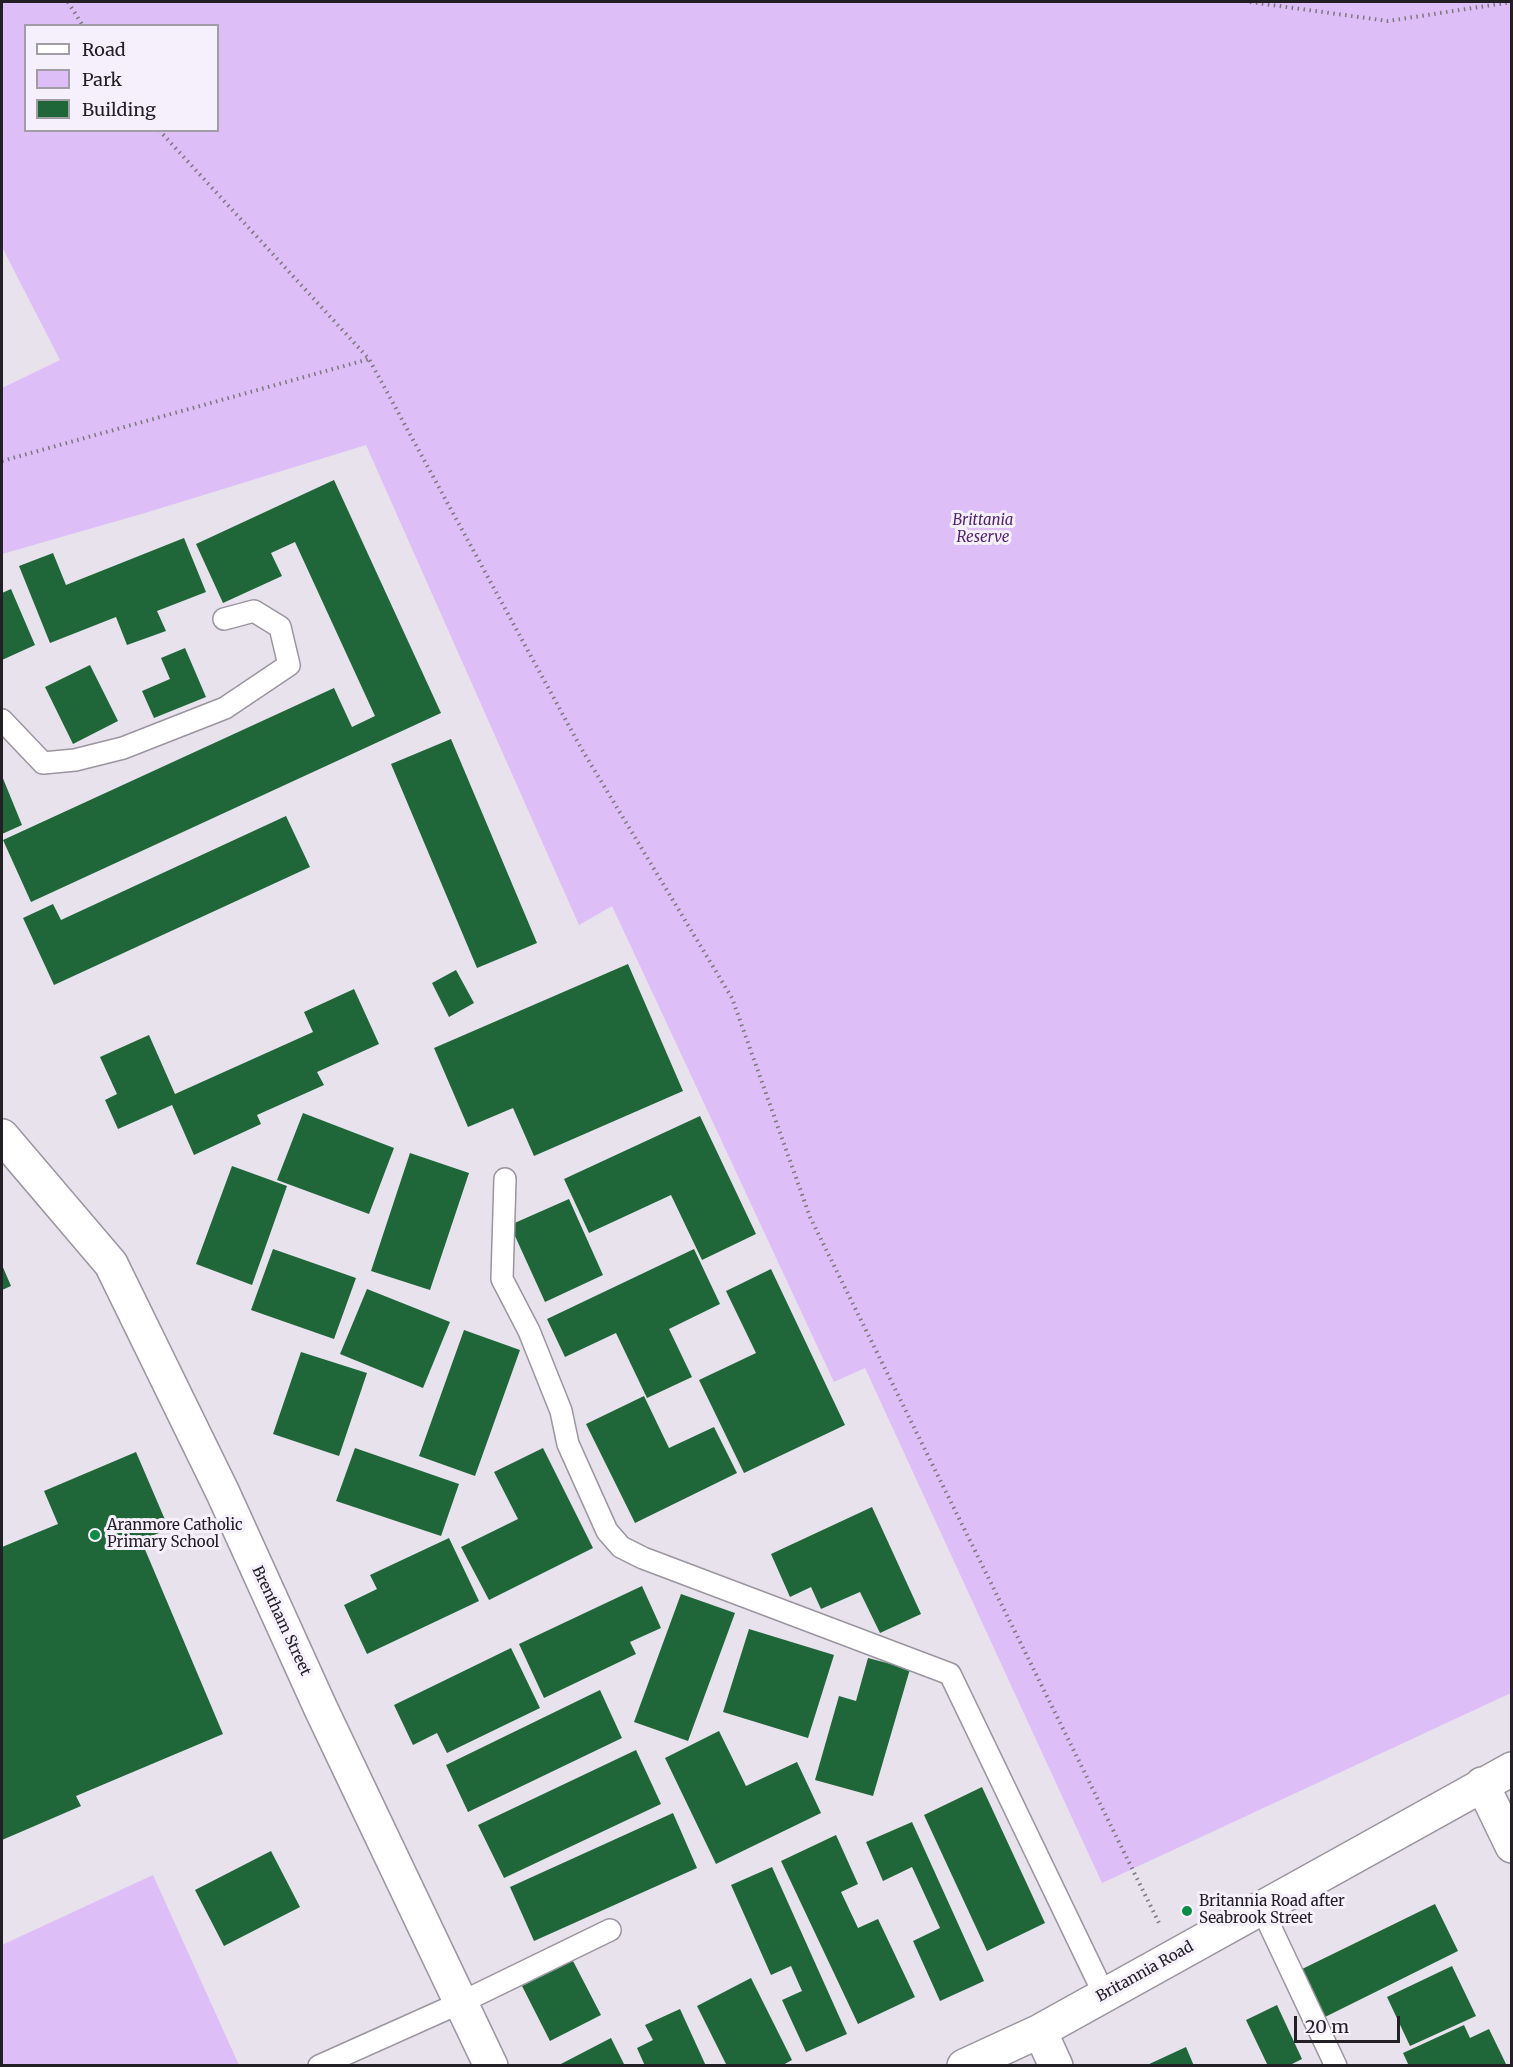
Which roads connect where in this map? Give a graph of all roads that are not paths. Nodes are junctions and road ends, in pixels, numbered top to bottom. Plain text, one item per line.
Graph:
1 (224, 619) dead end
2 (2, 720) edge
3 (2, 1136) edge
4 (506, 1179) dead end
5 (1512, 1769) edge
6 (1482, 1784) junction
7 (1512, 1846) edge
8 (1261, 1908) junction
9 (610, 1930) dead end
10 (1104, 1994) junction
11 (462, 2002) junction
12 (1040, 2031) junction
13 (319, 2066) edge
14 (491, 2066) edge
15 (964, 2066) edge
16 (1056, 2066) edge
17 (1336, 2066) edge

1 - 2 lane
3 - 11 street, Brentham Street
4 - 10 lane
5 - 6 street, Britannia Road
6 - 7 street
6 - 8 street, Britannia Road
8 - 10 street, Britannia Road
8 - 17 lane
9 - 11 lane
10 - 12 street, Britannia Road
11 - 13 lane
11 - 14 street, Brentham Street
12 - 15 street, Britannia Road
12 - 16 street

